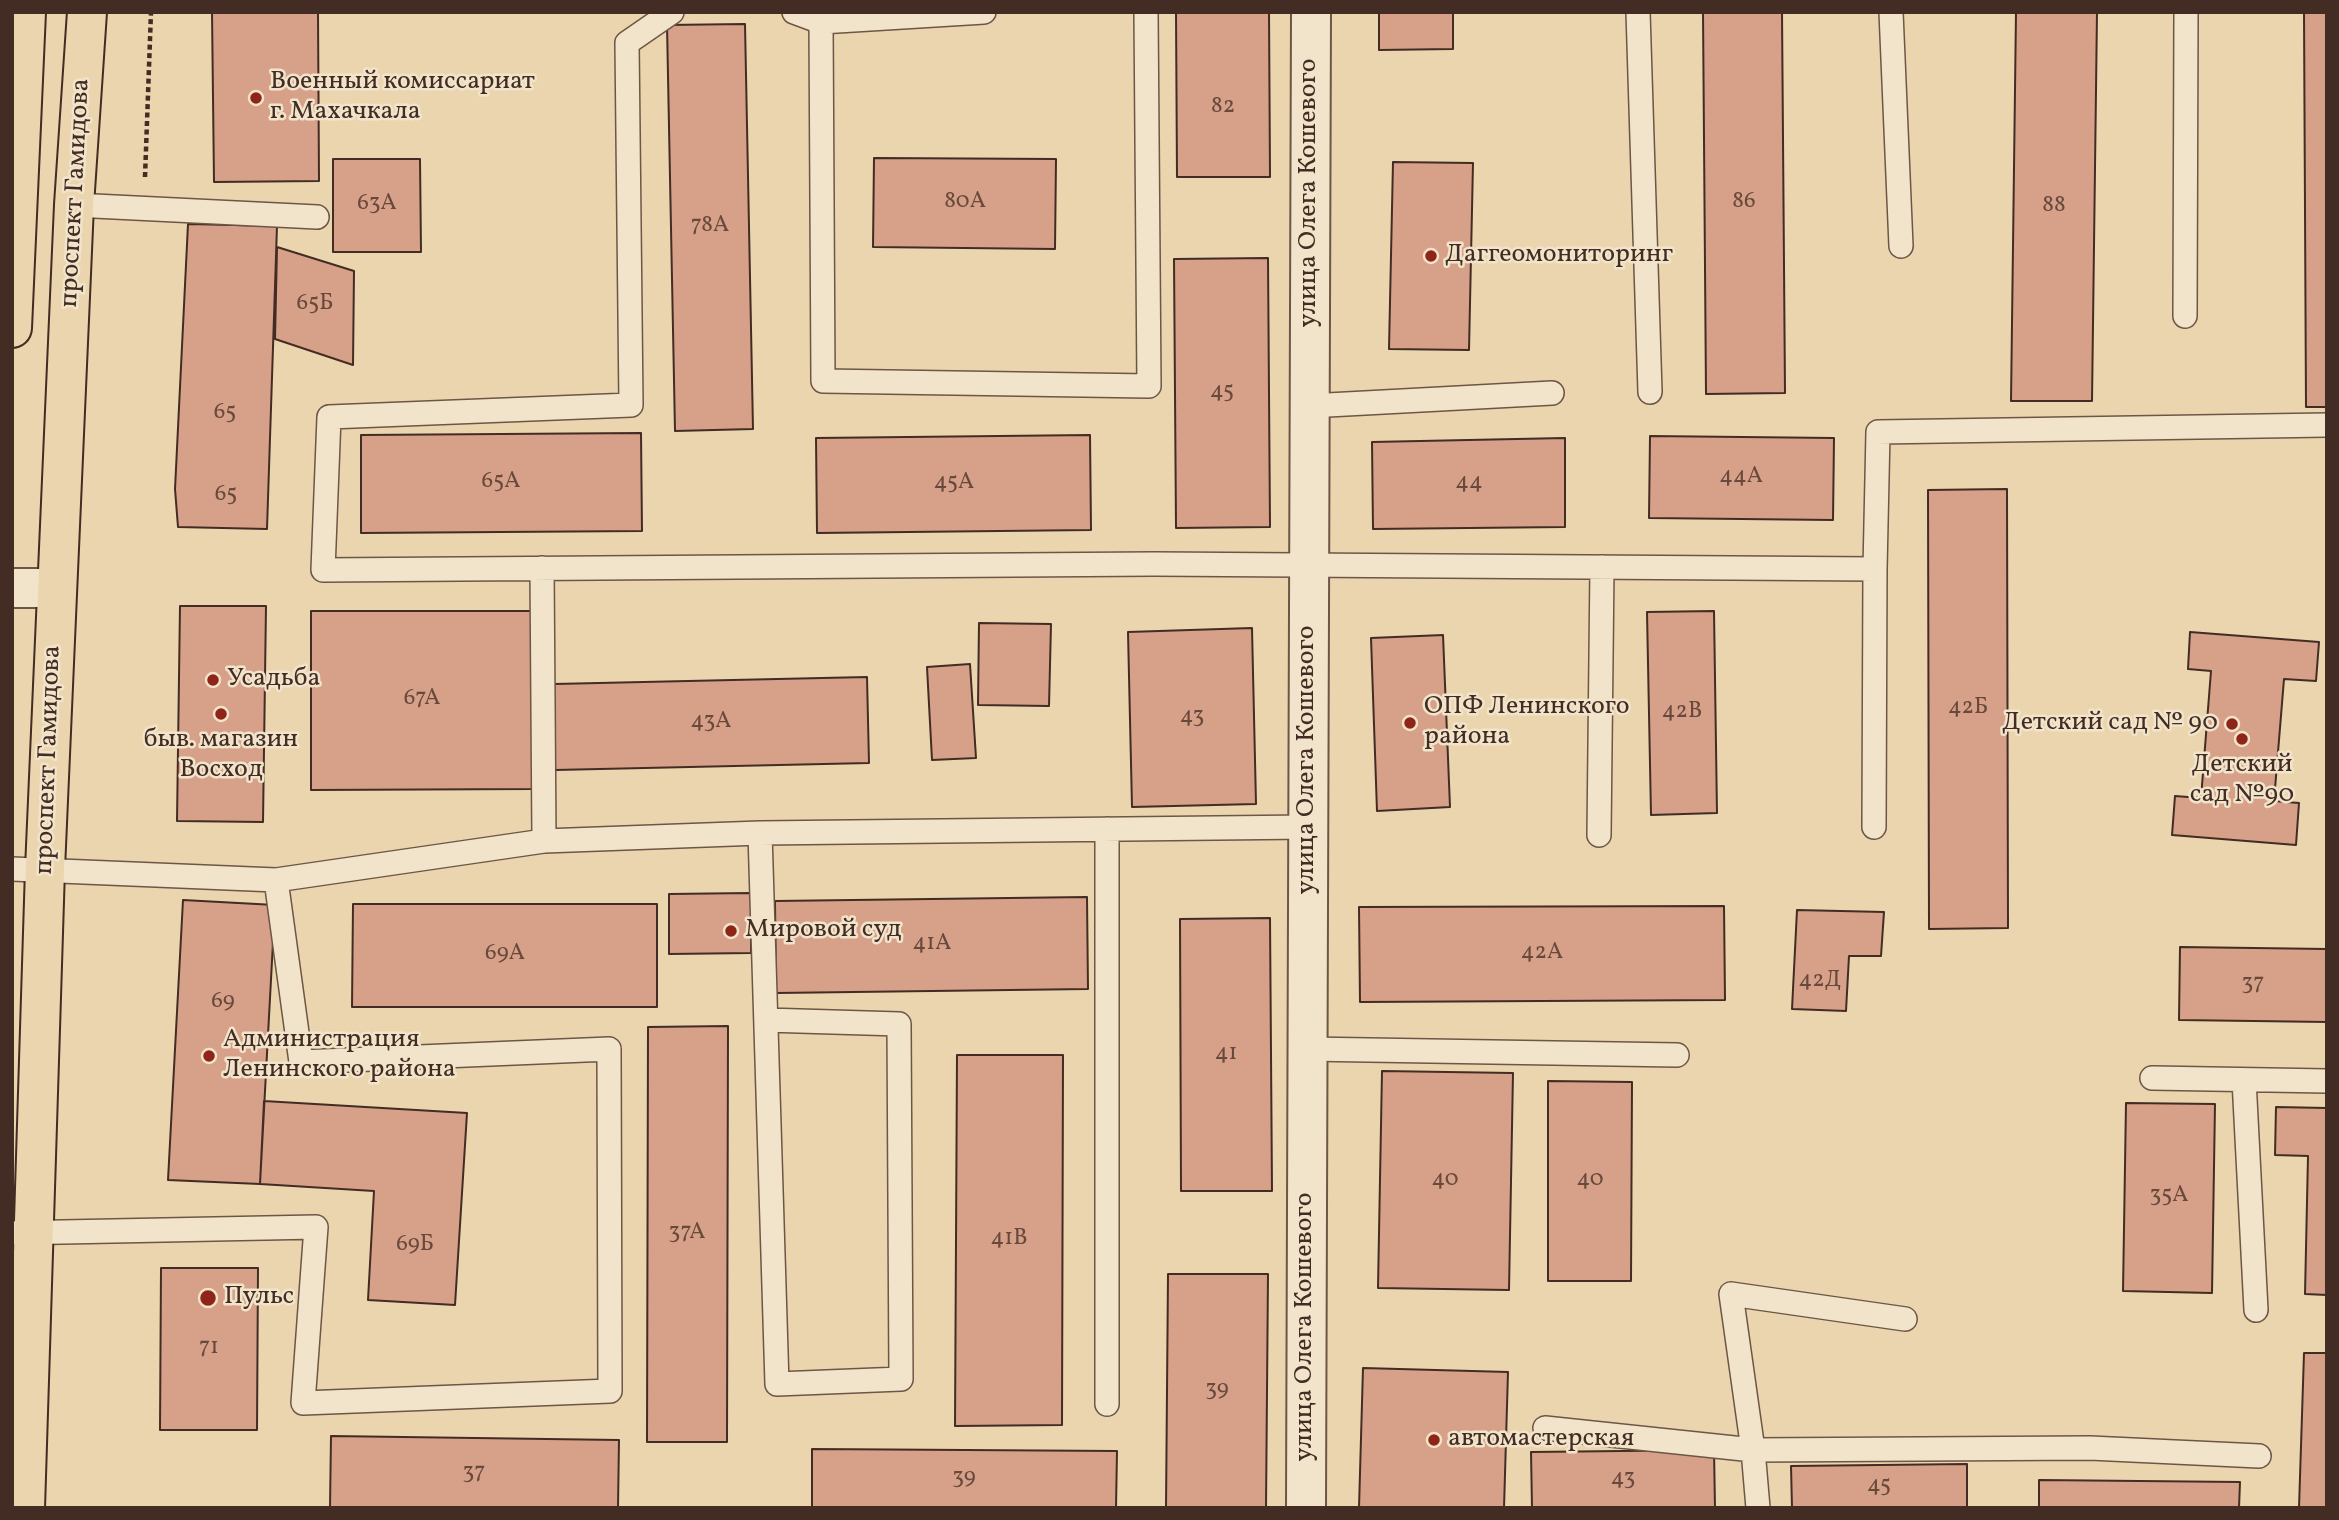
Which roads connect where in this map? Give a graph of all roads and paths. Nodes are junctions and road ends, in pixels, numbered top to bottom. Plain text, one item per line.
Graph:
1 (26, 12) edge
2 (87, 12) edge
3 (151, 12) edge
4 (673, 12) edge
5 (794, 12) edge
6 (984, 12) edge
7 (1146, 12) edge
8 (1311, 12) edge
9 (1637, 12) edge
10 (1891, 12) edge
11 (2186, 12) edge
12 (821, 22) junction
13 (74, 205) junction
14 (144, 209) junction
15 (317, 217) dead end
16 (1902, 246) dead end
17 (2185, 316) dead end
18 (12, 328) edge
19 (1650, 392) dead end
20 (1552, 393) dead end
21 (1309, 406) junction
22 (2327, 425) edge
23 (1309, 565) junction
24 (1602, 567) junction
25 (542, 568) junction
26 (1875, 569) junction
27 (12, 588) edge
28 (57, 588) junction
29 (1308, 827) junction
30 (1874, 827) dead end
31 (1107, 829) junction
32 (760, 833) junction
33 (1598, 835) dead end
34 (544, 841) junction
35 (29, 869) edge
36 (276, 880) junction
37 (766, 1020) junction
38 (1307, 1049) junction
39 (1677, 1055) dead end
40 (2152, 1079) dead end
41 (2244, 1080) junction
42 (2327, 1081) edge
43 (23, 1233) edge
44 (2256, 1310) dead end
45 (1905, 1319) dead end
46 (1107, 1404) dead end
47 (1545, 1428) dead end
48 (1753, 1450) junction
49 (2259, 1456) dead end
50 (25, 1508) edge
51 (1306, 1508) edge
52 (1758, 1508) edge

1 - 18 main road
2 - 13 main road, проспект Гамидова
3 - 14 path
4 - 25 lane
5 - 12 lane
6 - 12 lane
7 - 12 lane
8 - 21 street, улица Олега Кошевого
9 - 19 lane
10 - 16 lane
11 - 17 lane
13 - 14 lane
13 - 28 main road, проспект Гамидова
14 - 15 lane
20 - 21 lane
21 - 23 street, улица Олега Кошевого
22 - 26 lane
23 - 24 lane
23 - 25 lane
23 - 29 street, улица Олега Кошевого
24 - 26 lane
24 - 33 lane
25 - 34 lane
26 - 30 lane
27 - 28 street
28 - 35 main road, проспект Гамидова
29 - 31 lane
29 - 38 street, улица Олега Кошевого
31 - 32 lane
31 - 46 lane
32 - 34 lane
32 - 37 lane
34 - 36 lane
35 - 36 lane
35 - 43 main road, проспект Гамидова
36 - 43 lane
37 - 37 lane
38 - 39 lane
38 - 51 street, улица Олега Кошевого
40 - 41 lane
41 - 42 lane
41 - 44 lane
43 - 50 main road, проспект Гамидова
45 - 48 lane
47 - 48 lane
48 - 49 lane
48 - 52 lane

